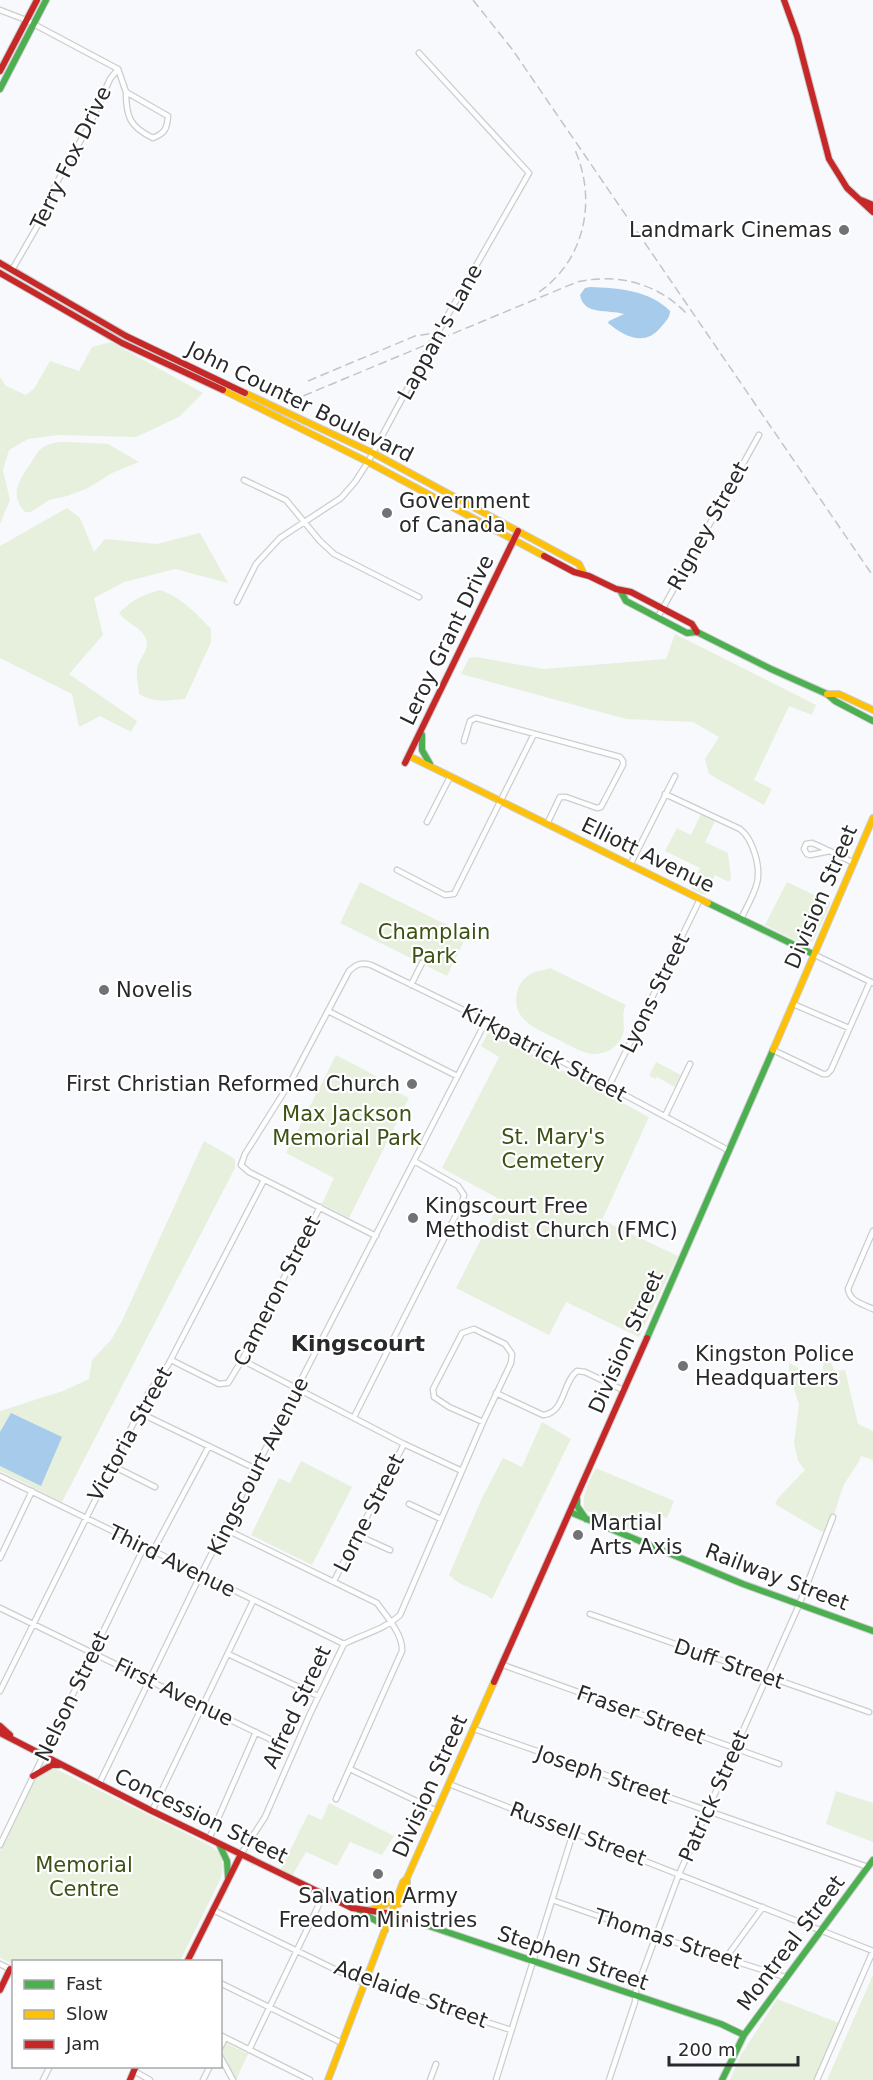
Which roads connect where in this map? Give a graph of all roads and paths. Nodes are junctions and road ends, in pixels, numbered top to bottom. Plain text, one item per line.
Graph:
1 (37, 0) edge
2 (46, 0) edge
3 (784, 0) edge
4 (0, 10) edge
5 (26, 20) junction
6 (34, 24) junction
7 (419, 53) dead end
8 (118, 69) junction
9 (0, 71) edge
10 (0, 89) edge
11 (126, 92) junction
12 (861, 200) junction
13 (873, 206) edge
14 (873, 212) edge
15 (0, 263) edge
16 (12, 270) junction
17 (0, 273) edge
18 (759, 435) dead end
19 (373, 453) junction
20 (368, 462) junction
21 (244, 480) dead end
22 (304, 522) junction
23 (518, 531) junction
24 (513, 540) junction
25 (583, 572) junction
26 (621, 592) junction
27 (419, 597) dead end
28 (237, 602) dead end
29 (662, 608) junction
30 (658, 617) junction
31 (697, 632) junction
32 (827, 694) junction
33 (873, 710) edge
34 (873, 721) edge
35 (424, 726) junction
36 (534, 734) junction
37 (464, 741) dead end
38 (409, 756) junction
39 (405, 763) dead end
40 (432, 767) junction
41 (675, 776) dead end
42 (450, 777) junction
43 (665, 794) junction
44 (501, 801) junction
45 (873, 818) edge
46 (427, 822) dead end
47 (547, 824) junction
48 (830, 851) junction
49 (854, 863) junction
50 (630, 865) junction
51 (397, 870) dead end
52 (700, 899) junction
53 (741, 919) junction
54 (813, 954) junction
55 (422, 963) dead end
56 (872, 982) edge
57 (411, 985) junction
58 (793, 1004) junction
59 (328, 1011) junction
60 (486, 1021) junction
61 (849, 1028) junction
62 (773, 1050) junction
63 (690, 1064) dead end
64 (457, 1076) junction
65 (609, 1086) junction
66 (665, 1116) junction
67 (728, 1150) junction
68 (414, 1161) junction
69 (264, 1179) junction
70 (320, 1207) junction
71 (873, 1231) edge
72 (376, 1236) junction
73 (873, 1309) edge
74 (171, 1359) junction
75 (242, 1360) junction
76 (297, 1389) junction
77 (623, 1390) junction
78 (496, 1393) junction
79 (138, 1412) junction
80 (354, 1417) junction
81 (483, 1422) junction
82 (404, 1444) junction
83 (208, 1446) junction
84 (111, 1465) junction
85 (256, 1469) junction
86 (462, 1471) junction
87 (0, 1476) edge
88 (155, 1487) dead end
89 (32, 1491) junction
90 (577, 1497) junction
91 (409, 1504) dead end
92 (570, 1512) junction
93 (833, 1517) dead end
94 (85, 1518) junction
95 (441, 1519) junction
96 (586, 1519) junction
97 (225, 1529) junction
98 (357, 1535) junction
99 (144, 1547) junction
100 (390, 1550) dead end
101 (153, 1551) junction
102 (0, 1558) edge
103 (201, 1575) junction
104 (334, 1581) junction
105 (253, 1601) junction
106 (799, 1605) junction
107 (0, 1608) edge
108 (590, 1614) dead end
109 (391, 1623) junction
110 (33, 1624) junction
111 (873, 1631) edge
112 (344, 1644) junction
113 (92, 1653) junction
114 (228, 1654) junction
115 (503, 1665) junction
116 (767, 1678) junction
117 (150, 1680) junction
118 (0, 1691) edge
119 (318, 1696) junction
120 (202, 1706) junction
121 (869, 1712) dead end
122 (0, 1726) edge
123 (474, 1729) junction
124 (0, 1732) edge
125 (256, 1732) junction
126 (15, 1740) junction
127 (284, 1746) dead end
128 (735, 1748) junction
129 (44, 1755) junction
130 (779, 1764) dead end
131 (64, 1765) junction
132 (350, 1769) junction
133 (33, 1776) junction
134 (99, 1784) junction
135 (450, 1784) junction
136 (336, 1799) dead end
137 (152, 1811) junction
138 (437, 1811) junction
139 (707, 1811) junction
140 (573, 1833) junction
141 (209, 1839) junction
142 (219, 1844) junction
143 (0, 1845) edge
144 (241, 1854) junction
145 (873, 1860) edge
146 (868, 1867) junction
147 (679, 1874) junction
148 (407, 1878) junction
149 (225, 1886) junction
150 (324, 1894) junction
151 (397, 1896) junction
152 (552, 1900) junction
153 (763, 1907) junction
154 (352, 1908) junction
155 (213, 1910) junction
156 (366, 1911) junction
157 (392, 1914) junction
158 (821, 1930) junction
159 (386, 1931) junction
160 (655, 1936) junction
161 (297, 1950) junction
162 (873, 1951) edge
163 (725, 1959) junction
164 (188, 1960) edge
165 (533, 1962) junction
166 (0, 1964) edge
167 (12, 1970) edge
168 (785, 1977) junction
169 (365, 1983) junction
170 (222, 1984) edge
171 (0, 1990) edge
172 (635, 1996) junction
173 (269, 2007) junction
174 (512, 2030) junction
175 (744, 2035) junction
176 (223, 2037) edge
177 (342, 2043) junction
178 (249, 2050) junction
179 (222, 2060) edge
180 (436, 2064) dead end
181 (135, 2069) edge
182 (130, 2080) edge
183 (150, 2080) edge
184 (233, 2080) edge
185 (310, 2080) edge
186 (328, 2080) edge
187 (430, 2080) edge
188 (496, 2080) edge
189 (609, 2080) edge
190 (722, 2080) edge
191 (817, 2080) edge

1 - 5 main road
2 - 6 main road
3 - 12 main road
4 - 5 street, Terry Fox Drive
5 - 6 street, Terry Fox Drive
5 - 9 main road
6 - 8 street, Terry Fox Drive
6 - 10 main road
7 - 19 street, Lappan's Lane
8 - 11 street
8 - 16 street, Terry Fox Drive
11 - 11 street
12 - 13 main road
12 - 14 main road
15 - 16 main road, John Counter Boulevard
16 - 19 main road, John Counter Boulevard
17 - 20 main road, John Counter Boulevard
18 - 29 street, Rigney Street
19 - 20 street, Lappan's Lane
19 - 23 main road, John Counter Boulevard
20 - 22 street, Lappan's Lane
20 - 24 main road, John Counter Boulevard
21 - 22 street
22 - 27 street
22 - 28 street, Lappan's Lane
23 - 24 main road, Leroy Grant Drive
23 - 25 main road, John Counter Boulevard
24 - 25 main road, John Counter Boulevard
24 - 35 main road, Leroy Grant Drive
25 - 26 main road, John Counter Boulevard
26 - 29 main road, John Counter Boulevard
26 - 30 main road, John Counter Boulevard
29 - 30 street, Rigney Street
29 - 31 main road, John Counter Boulevard
30 - 31 main road, John Counter Boulevard
31 - 32 main road, John Counter Boulevard
32 - 33 main road
32 - 34 main road
35 - 38 main road, Leroy Grant Drive
35 - 40 main road
36 - 37 street
36 - 44 street
36 - 47 street
38 - 39 main road, Leroy Grant Drive
38 - 40 main road, Elliott Avenue
40 - 42 main road, Elliott Avenue
41 - 43 street
42 - 44 main road, Elliott Avenue
42 - 46 street
43 - 50 street
43 - 53 street
44 - 47 main road, Elliott Avenue
44 - 51 street
45 - 49 main road, Division Street
47 - 50 main road, Elliott Avenue
48 - 48 street
48 - 49 street
49 - 54 main road, Division Street
50 - 52 main road, Elliott Avenue
52 - 53 main road, Elliott Avenue
52 - 65 street, Lyons Street
53 - 54 main road, Elliott Avenue
54 - 56 street, Elliott Avenue
54 - 58 main road, Division Street
55 - 57 street
56 - 61 street
57 - 59 street, Kirkpatrick Street
57 - 60 street, Kirkpatrick Street
58 - 61 street
58 - 62 main road, Division Street
59 - 64 street
59 - 69 street
60 - 64 street, Kingscourt Avenue
60 - 65 street, Kirkpatrick Street
61 - 62 street
62 - 67 main road, Division Street
63 - 66 street
64 - 68 street, Kingscourt Avenue
65 - 66 street, Kirkpatrick Street
66 - 67 street, Kirkpatrick Street
67 - 77 main road, Division Street
68 - 72 street, Kingscourt Avenue
68 - 80 street
69 - 70 street
69 - 74 street, Victoria Street
70 - 72 street
70 - 75 street, Cameron Street
71 - 73 street
72 - 76 street, Kingscourt Avenue
74 - 75 street, Cameron Street
74 - 79 street, Victoria Street
75 - 76 street
76 - 80 street
76 - 85 street, Kingscourt Avenue
77 - 78 street
77 - 90 main road, Division Street
78 - 81 street
78 - 81 street
79 - 83 street
79 - 84 street, Victoria Street
80 - 82 street
81 - 86 street
82 - 86 street
82 - 98 street, Lorne Street
83 - 85 street
83 - 101 street
84 - 88 street
84 - 94 street, Victoria Street
85 - 97 street, Kingscourt Avenue
86 - 95 street
87 - 89 street, Third Avenue
89 - 94 street, Third Avenue
89 - 102 street
90 - 92 main road, Division Street
90 - 96 main road
91 - 95 street
92 - 96 main road, Railway Street
92 - 115 main road, Division Street
93 - 106 street, Patrick Street
94 - 99 street, Third Avenue
94 - 110 street, Victoria Street
95 - 109 street
96 - 106 main road, Railway Street
97 - 103 street, Kingscourt Avenue
97 - 104 street
98 - 100 street
98 - 104 street, Lorne Street
99 - 101 street, Third Avenue
99 - 113 street, Nelson Street
101 - 103 street, Third Avenue
103 - 105 street, Third Avenue
103 - 117 street, Kingscourt Avenue
104 - 109 street
105 - 112 street, Third Avenue
105 - 114 street
106 - 111 main road, Railway Street
106 - 116 street, Patrick Street
107 - 110 street, First Avenue
108 - 116 street, Duff Street
109 - 112 street, Alfred Street
109 - 132 street
110 - 113 street, First Avenue
110 - 118 street, Victoria Street
112 - 119 street, Alfred Street
113 - 117 street, First Avenue
113 - 129 street, Nelson Street
114 - 119 street
114 - 120 street
115 - 123 main road, Division Street
115 - 128 street, Fraser Street
116 - 121 street, Duff Street
116 - 128 street, Patrick Street
117 - 120 street, First Avenue
117 - 134 street, Kingscourt Avenue
119 - 144 street, Alfred Street
120 - 125 street, First Avenue
120 - 137 street
122 - 126 main road
123 - 135 main road, Division Street
123 - 139 street, Joseph Street
124 - 126 main road, Concession Street
125 - 127 street, First Avenue
125 - 141 street
126 - 129 main road, Concession Street
128 - 130 street, Fraser Street
128 - 139 street, Patrick Street
129 - 131 main road, Concession Street
129 - 133 street, Nelson Street
131 - 133 main road
131 - 134 main road, Concession Street
132 - 136 street
132 - 138 street
133 - 143 street, Nelson Street
134 - 137 main road, Concession Street
135 - 138 main road, Division Street
135 - 140 street, Russell Street
137 - 141 main road, Concession Street
138 - 148 main road, Division Street
139 - 146 street, Joseph Street
139 - 147 street, Patrick Street
140 - 147 street, Russell Street
140 - 152 street
141 - 142 main road, Concession Street
142 - 144 main road, Concession Street
142 - 149 main road
144 - 149 main road, Alfred Street
144 - 150 main road, Concession Street
145 - 146 main road, Montreal Street
146 - 158 main road, Montreal Street
147 - 153 street, Russell Street
147 - 160 street, Patrick Street
148 - 151 main road, Division Street
148 - 157 main road, Division Street
149 - 155 main road, Alfred Street
150 - 154 main road, Concession Street
150 - 161 street
151 - 156 main road
151 - 157 main road, Division Street
152 - 160 street, Thomas Street
152 - 165 street
153 - 158 street, Russell Street
153 - 163 street
154 - 156 main road, Concession Street
154 - 159 main road
155 - 161 street, Adelaide Street
155 - 164 main road, Alfred Street
156 - 157 main road, Concession Street
157 - 159 main road, Division Street
157 - 165 main road, Stephen Street
158 - 162 street, Russell Street
158 - 168 main road, Montreal Street
159 - 169 main road, Division Street
160 - 163 street, Thomas Street
160 - 172 street, Patrick Street
161 - 169 street, Adelaide Street
161 - 173 street
162 - 191 street
163 - 168 street, Thomas Street
165 - 172 main road, Stephen Street
165 - 174 street
166 - 167 street
167 - 171 main road
168 - 175 main road, Montreal Street
169 - 174 street, Adelaide Street
169 - 177 main road, Division Street
170 - 173 street
172 - 175 main road, Stephen Street
172 - 189 street, Patrick Street
173 - 177 street
173 - 178 street
174 - 188 street
175 - 190 main road, Montreal Street
176 - 178 street
177 - 186 main road, Division Street
178 - 185 street
179 - 184 street
180 - 187 street
181 - 182 main road
181 - 183 street

